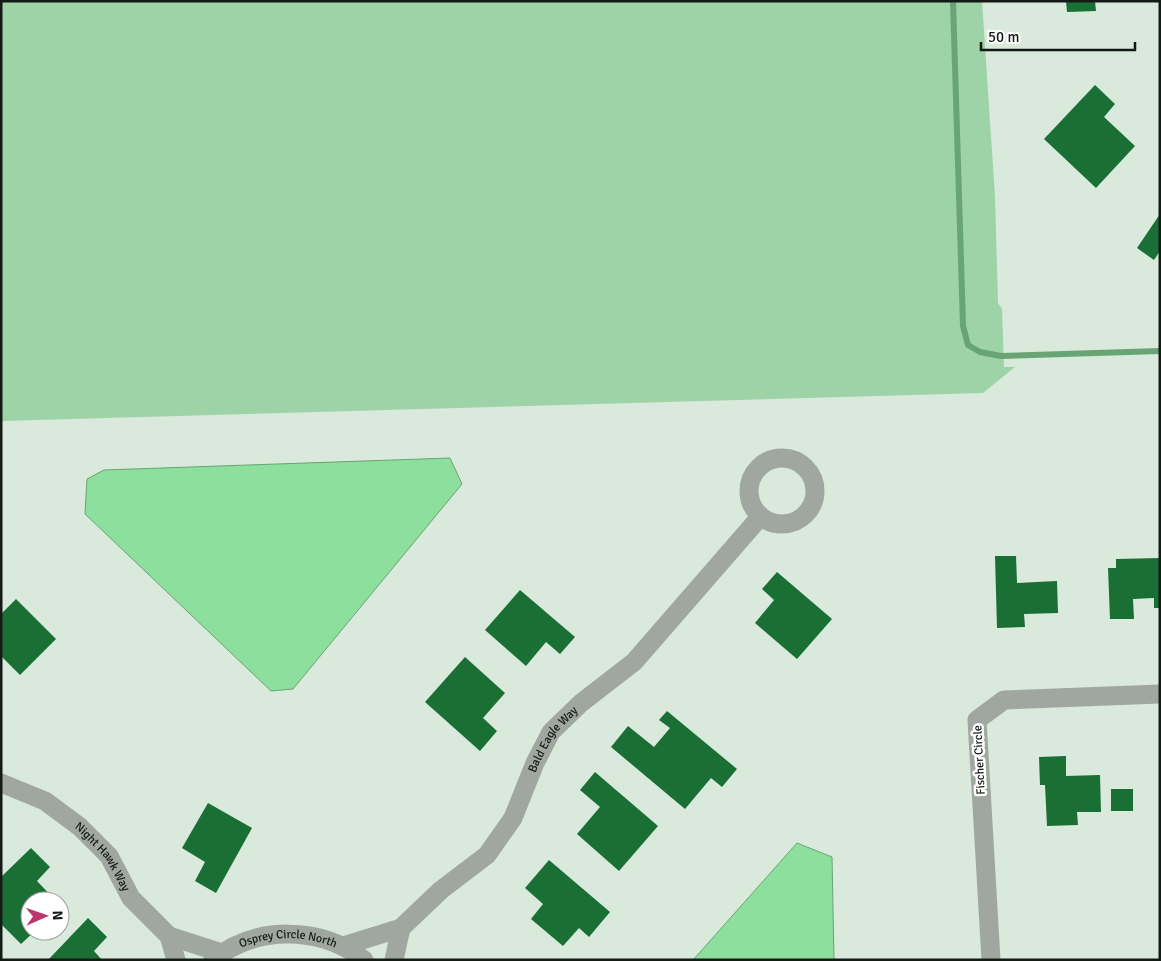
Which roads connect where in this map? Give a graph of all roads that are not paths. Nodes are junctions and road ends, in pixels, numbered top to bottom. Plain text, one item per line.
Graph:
1 (760, 517) dead end
2 (1160, 694) edge
3 (1, 783) edge
4 (401, 928) junction
5 (169, 936) junction
6 (343, 946) junction
7 (217, 956) edge
8 (176, 960) edge
9 (364, 960) edge
10 (394, 960) edge
11 (991, 960) edge

1 - 4 street, Bald Eagle Way
2 - 11 street, Fischer Circle
3 - 5 street, Night Hawk Way
4 - 6 street, Bald Eagle Way
4 - 10 street
5 - 7 street
5 - 8 street, Night Hawk Way
6 - 7 street, Osprey Circle North
6 - 9 street, Osprey Circle North

